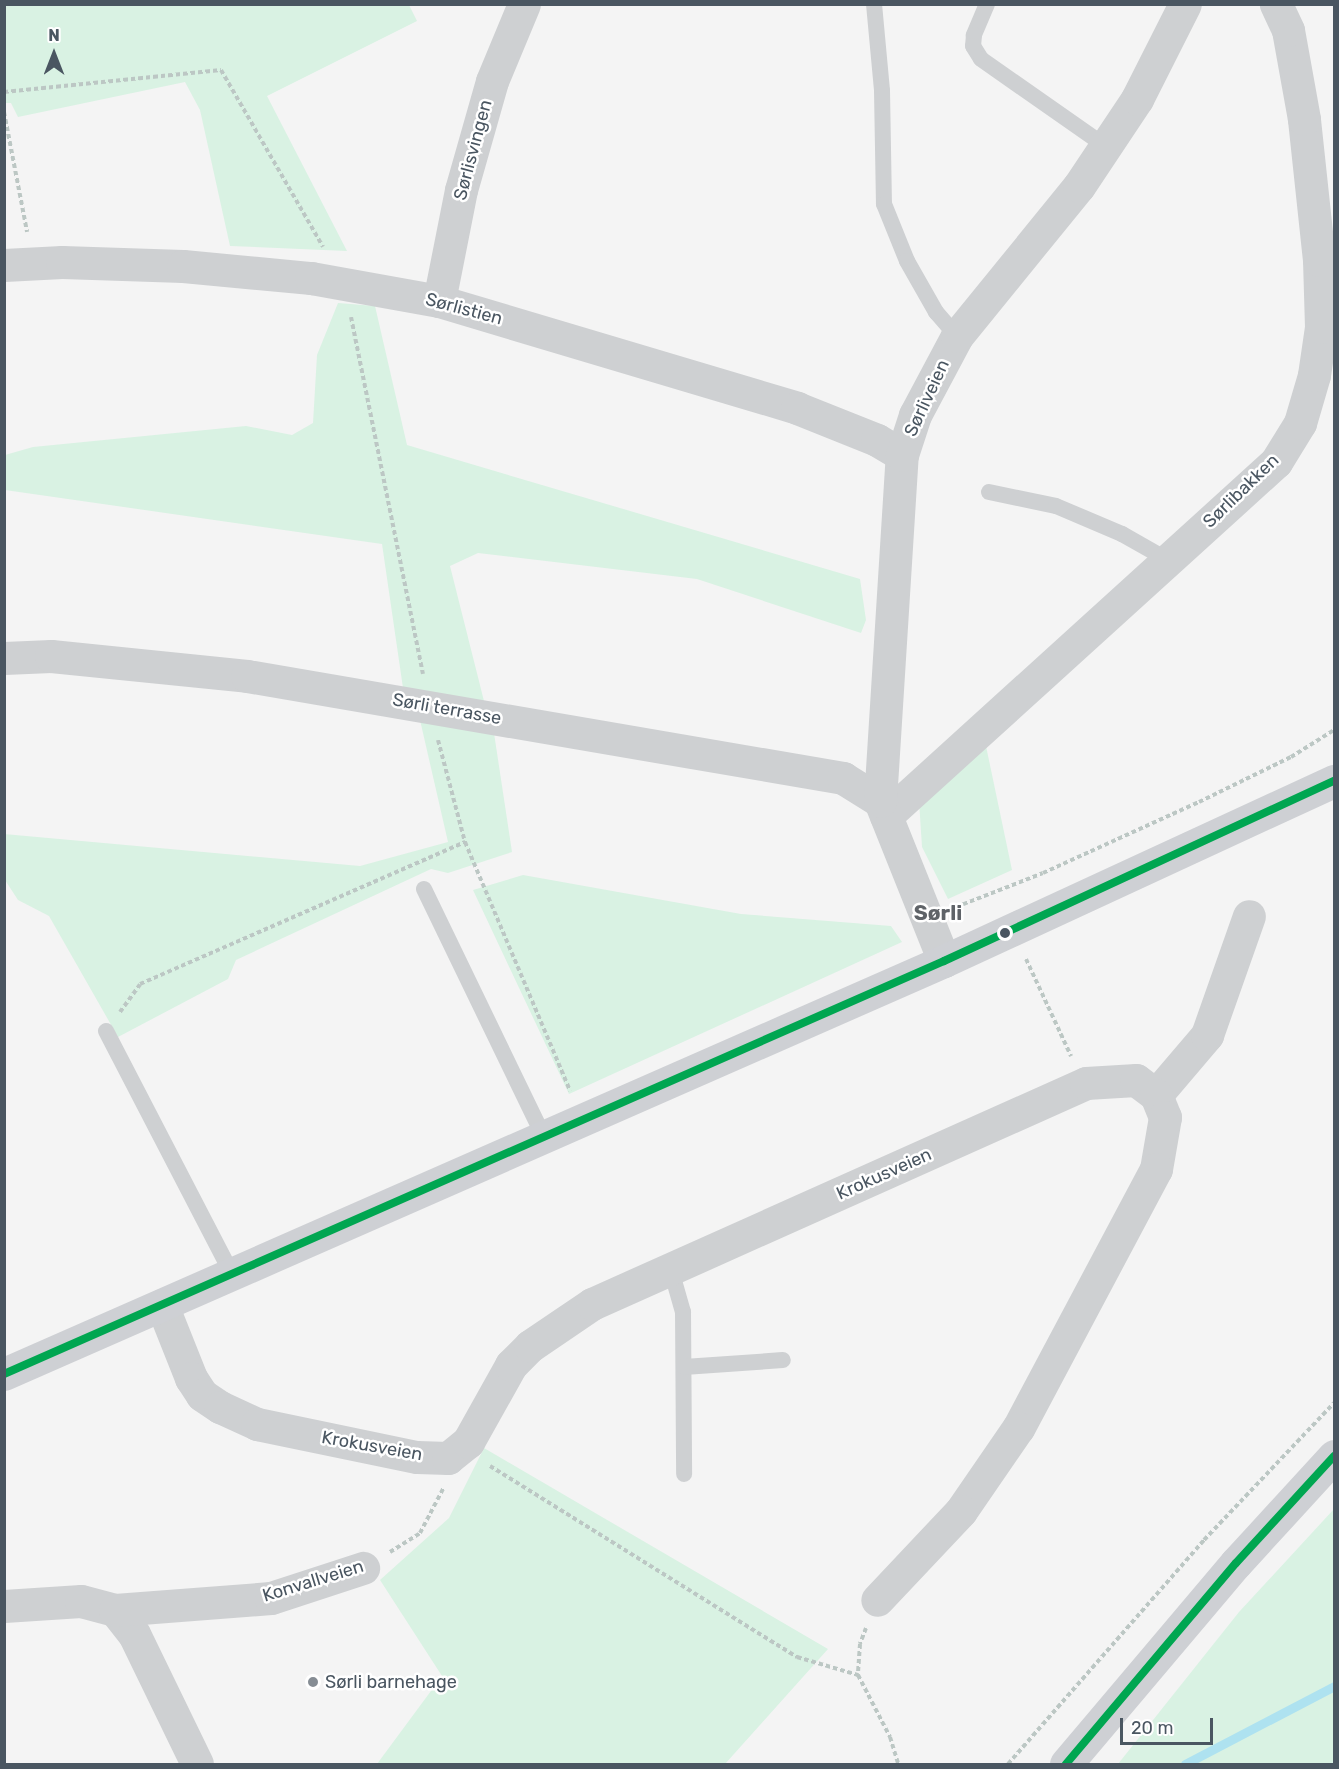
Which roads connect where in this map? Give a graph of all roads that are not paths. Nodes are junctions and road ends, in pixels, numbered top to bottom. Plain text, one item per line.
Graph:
1 (524, 4) edge
2 (874, 4) edge
3 (987, 4) edge
4 (1185, 4) edge
5 (1276, 4) edge
6 (1104, 145) junction
7 (19, 264) edge
8 (438, 301) junction
9 (957, 336) junction
10 (902, 455) junction
11 (989, 492) dead end
12 (1168, 560) junction
13 (4, 658) edge
14 (1335, 782) edge
15 (883, 809) junction
16 (424, 889) dead end
17 (1249, 916) dead end
18 (944, 961) junction
19 (106, 1031) road end
20 (1156, 1095) junction
21 (544, 1137) junction
22 (671, 1270) junction
23 (232, 1274) junction
24 (162, 1305) junction
25 (783, 1359) dead end
26 (684, 1367) junction
27 (4, 1374) edge
28 (1335, 1456) edge
29 (684, 1474) dead end
30 (363, 1568) road end
31 (877, 1600) road end
32 (4, 1606) edge
33 (115, 1610) junction
34 (197, 1764) edge
35 (1066, 1764) edge

1 - 8 street, Sørlisvingen
2 - 9 lane
3 - 6 lane
4 - 6 street, Sørliveien
5 - 12 street, Sørlibakken
6 - 9 street, Sørliveien
7 - 8 street, Sørlistien
8 - 10 street, Sørlistien
9 - 10 street, Sørliveien
10 - 15 street, Sørliveien
11 - 12 lane
12 - 15 street, Sørlibakken
13 - 15 street, Sørli terrasse
14 - 18 street
15 - 18 street, Sørliveien
16 - 21 lane
17 - 20 street
18 - 21 street
19 - 23 lane
20 - 22 street, Krokusveien
20 - 31 street
21 - 23 street
22 - 24 street, Krokusveien
22 - 26 lane
23 - 24 street
24 - 27 street
25 - 26 lane
26 - 29 lane
28 - 35 street
30 - 33 street, Konvallveien
32 - 33 street, Konvallveien
33 - 34 street

